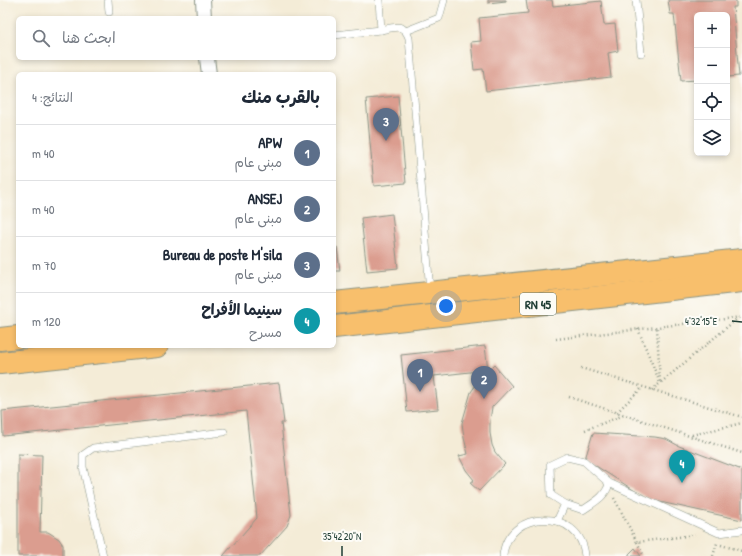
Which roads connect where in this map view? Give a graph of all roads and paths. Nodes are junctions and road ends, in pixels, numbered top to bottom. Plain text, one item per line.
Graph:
1 (108, 0) edge
2 (203, 0) edge
3 (378, 0) edge
4 (444, 0) edge
5 (636, 0) edge
6 (109, 12) dead end
7 (204, 16) edge
8 (381, 30) junction
9 (406, 31) junction
10 (336, 35) edge
11 (641, 53) dead end
12 (207, 60) edge
13 (209, 72) edge
14 (742, 260) edge
15 (742, 281) edge
16 (430, 293) junction
17 (336, 303) edge
18 (740, 318) edge
19 (336, 326) edge
20 (657, 327) junction
21 (638, 329) junction
22 (16, 337) edge
23 (0, 339) edge
24 (556, 339) dead end
25 (139, 348) edge
26 (0, 363) edge
27 (581, 368) dead end
28 (660, 383) junction
29 (643, 387) junction
30 (652, 390) junction
31 (570, 397) dead end
32 (617, 412) junction
33 (624, 415) junction
34 (742, 417) edge
35 (742, 423) edge
36 (585, 430) dead end
37 (224, 432) dead end
38 (690, 436) junction
39 (742, 453) edge
40 (609, 485) junction
41 (565, 504) junction
42 (557, 521) junction
43 (742, 530) edge
44 (719, 532) junction
45 (637, 542) junction
46 (717, 544) dead end
47 (742, 551) edge
48 (103, 556) edge
49 (503, 556) edge
50 (585, 556) edge
51 (644, 556) edge

1 - 6 lane
2 - 7 street
3 - 8 lane
4 - 9 lane
5 - 11 lane
8 - 9 lane
8 - 10 lane
9 - 16 lane
12 - 13 street
14 - 16 main road, RN 45
15 - 19 main road, RN 45
16 - 17 main road, RN 45
18 - 20 path
18 - 28 path
20 - 21 path
20 - 28 path
21 - 24 path
21 - 28 path
22 - 23 main road
25 - 26 main road
27 - 29 path
28 - 30 path
29 - 30 path
29 - 32 path
30 - 34 path
31 - 32 path
32 - 33 path
33 - 36 path
33 - 38 path
35 - 38 path
37 - 48 lane
38 - 39 path
40 - 41 lane
40 - 41 lane
40 - 44 lane
40 - 45 path
41 - 42 lane
42 - 49 lane
42 - 50 lane
43 - 44 lane
44 - 45 path
45 - 51 path
46 - 47 path

